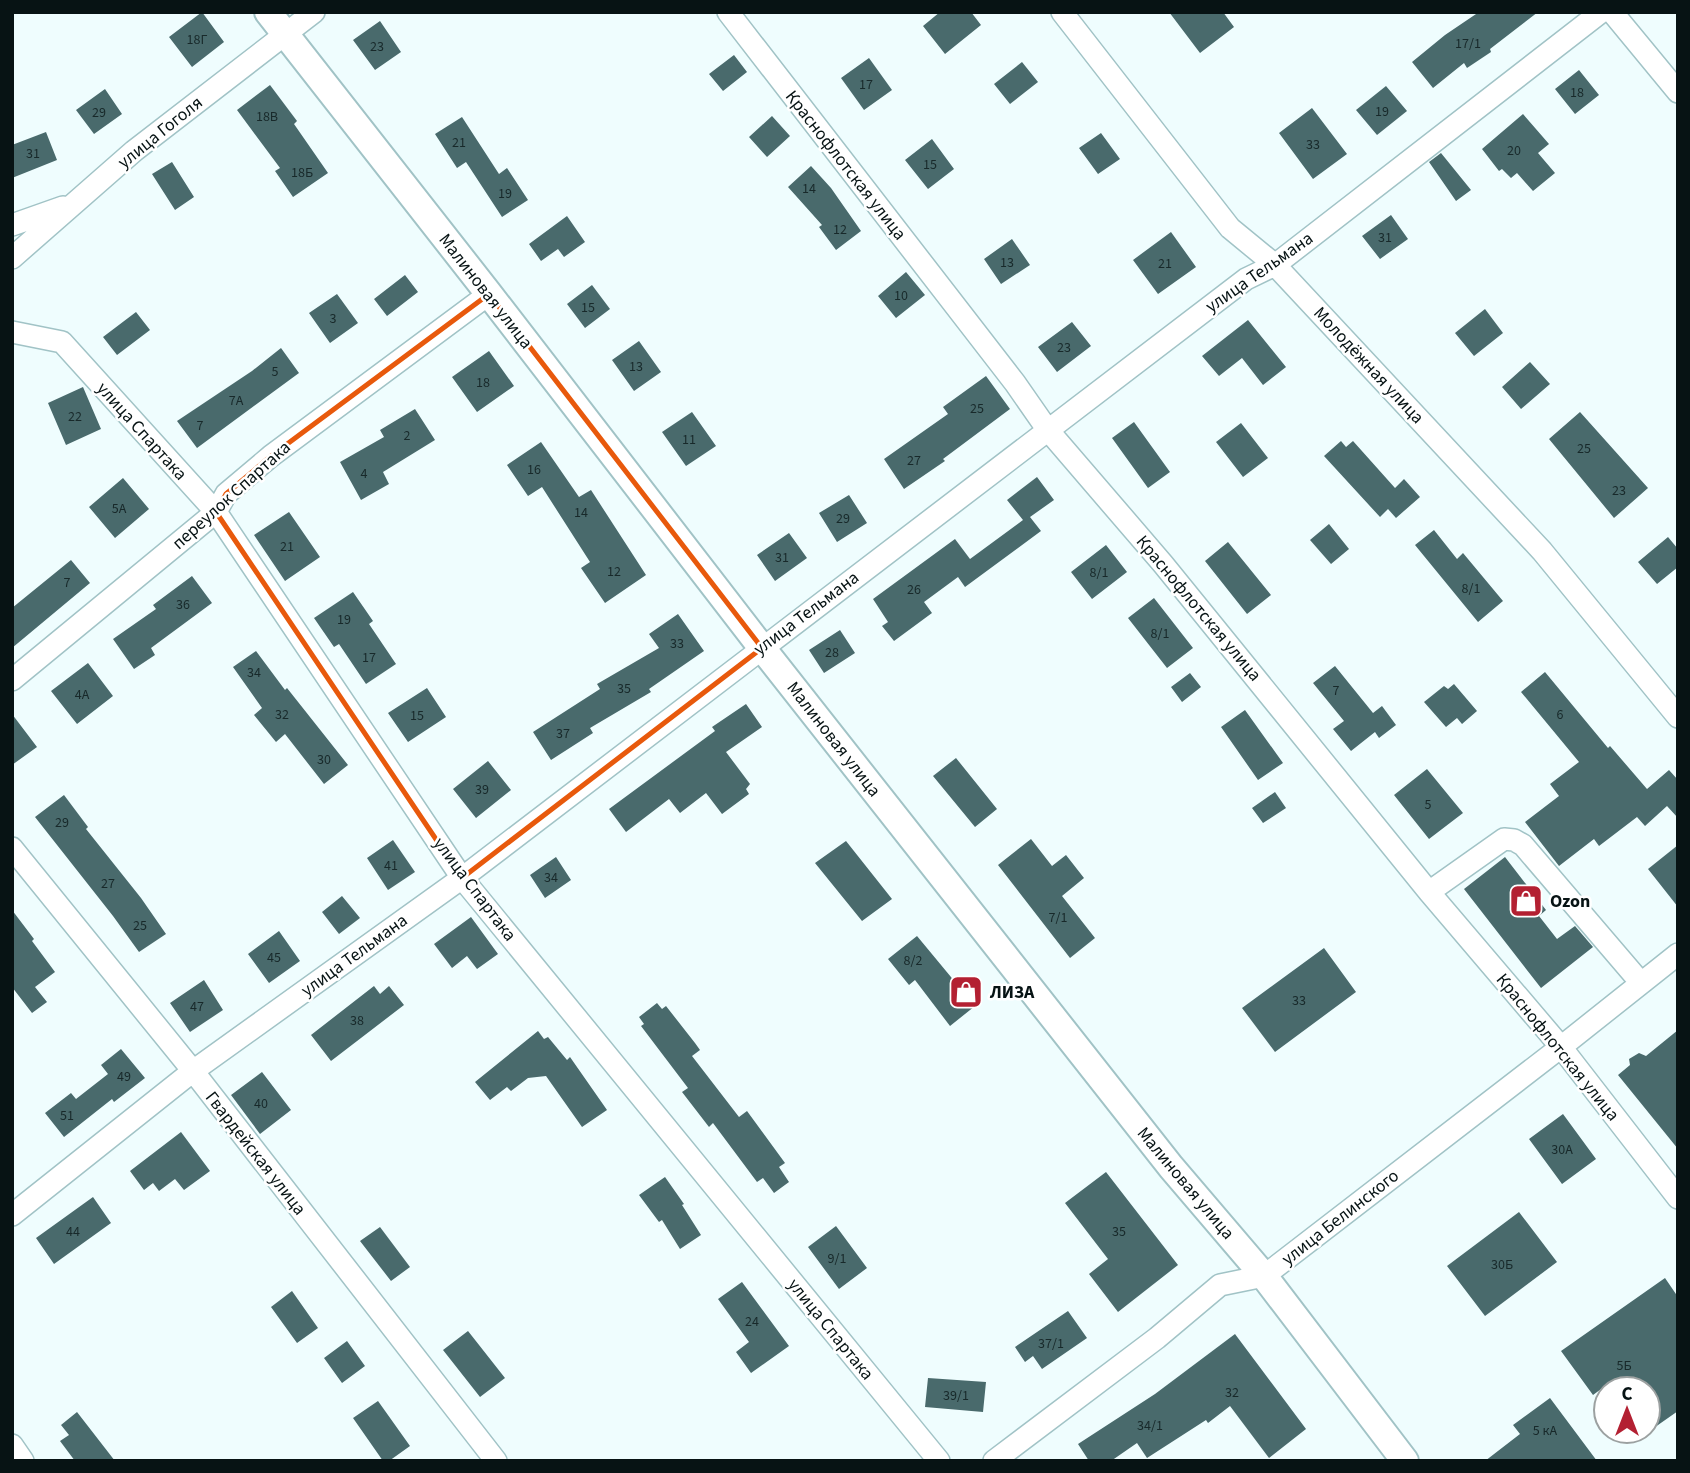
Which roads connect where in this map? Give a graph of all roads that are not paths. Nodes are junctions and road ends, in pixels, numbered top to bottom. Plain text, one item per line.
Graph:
1 (268, 12) edge
2 (314, 12) edge
3 (727, 12) edge
4 (1062, 12) edge
5 (1601, 12) edge
6 (1612, 12) edge
7 (285, 35) junction
8 (1678, 92) edge
9 (78, 201) junction
10 (12, 225) edge
11 (12, 258) edge
12 (1275, 265) junction
13 (489, 293) junction
14 (12, 332) edge
15 (1047, 429) junction
16 (216, 512) junction
17 (762, 648) junction
18 (12, 680) edge
19 (1678, 717) edge
20 (12, 848) edge
21 (462, 878) junction
22 (1429, 892) junction
23 (1678, 954) edge
24 (1641, 983) junction
25 (1561, 1048) junction
26 (192, 1071) junction
27 (1678, 1198) edge
28 (12, 1215) edge
29 (1264, 1276) junction
30 (12, 1445) edge
31 (23, 1461) edge
32 (496, 1461) edge
33 (939, 1461) edge
34 (994, 1461) edge
35 (1405, 1461) edge

1 - 7 street, Малиновая улица
2 - 7 street, улица Гоголя
3 - 15 street, Краснофлотская улица
4 - 12 street, Молодёжная улица
5 - 12 street, улица Тельмана
6 - 8 street
7 - 9 street, улица Гоголя
7 - 13 street, Малиновая улица
9 - 10 street
9 - 11 street, улица Гоголя
12 - 15 street, улица Тельмана
12 - 19 street, Молодёжная улица
13 - 16 street, переулок Спартака
13 - 17 street, Малиновая улица
14 - 16 street, улица Спартака
15 - 17 street, улица Тельмана
15 - 22 street, Краснофлотская улица
16 - 18 street, переулок Спартака
16 - 21 street, улица Спартака
17 - 21 street, улица Тельмана
17 - 29 street, Малиновая улица
20 - 26 street, Гвардейская улица
21 - 26 street, улица Тельмана
21 - 33 street, улица Спартака
22 - 24 street
22 - 25 street, Краснофлотская улица
23 - 24 street, улица Белинского
24 - 25 street, улица Белинского
25 - 27 street, Краснофлотская улица
25 - 29 street, улица Белинского
26 - 28 street, улица Тельмана
26 - 32 street, Гвардейская улица
29 - 34 street, улица Белинского
29 - 35 street, Малиновая улица
30 - 31 street

